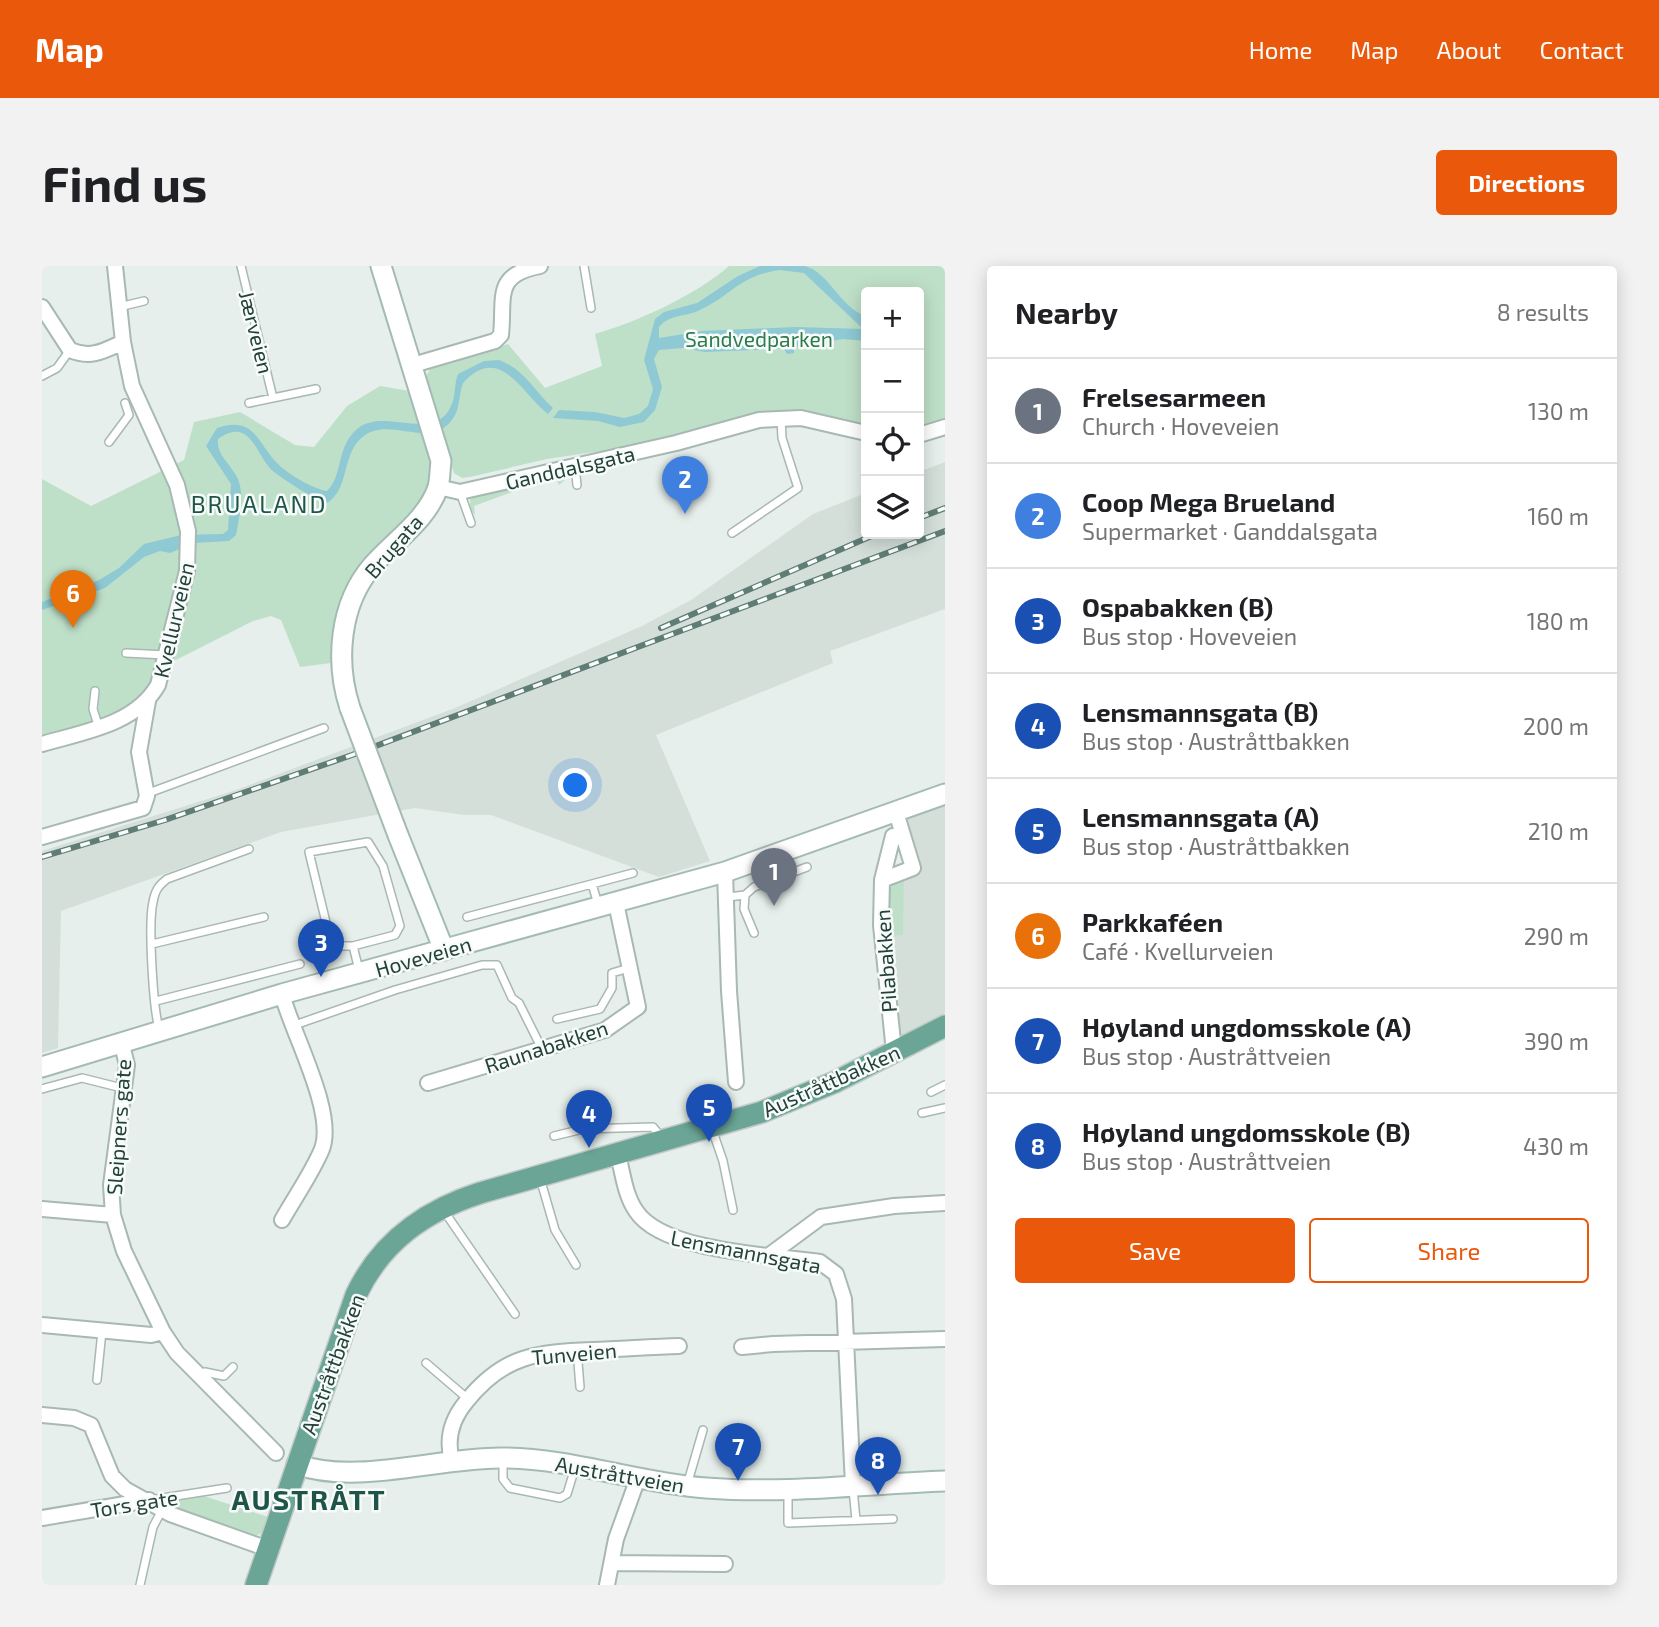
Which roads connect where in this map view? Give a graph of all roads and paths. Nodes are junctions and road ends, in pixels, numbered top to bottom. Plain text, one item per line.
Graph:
1 (116, 266) edge
2 (241, 266) edge
3 (381, 266) edge
4 (540, 266) edge
5 (584, 266) edge
6 (144, 301) dead end
7 (42, 307) edge
8 (118, 307) junction
9 (591, 307) dead end
10 (123, 342) junction
11 (70, 350) junction
12 (413, 365) junction
13 (42, 376) edge
14 (316, 389) dead end
15 (273, 398) junction
16 (249, 402) dead end
17 (125, 403) dead end
18 (780, 418) junction
19 (945, 427) edge
20 (861, 432) edge
21 (924, 433) edge
22 (109, 442) dead end
23 (574, 465) junction
24 (578, 485) dead end
25 (438, 488) junction
26 (460, 492) junction
27 (471, 523) dead end
28 (732, 533) dead end
29 (125, 653) dead end
30 (166, 655) junction
31 (94, 691) dead end
32 (148, 701) junction
33 (99, 728) junction
34 (324, 728) dead end
35 (42, 744) edge
36 (146, 794) junction
37 (945, 794) edge
38 (896, 812) junction
39 (893, 835) dead end
40 (42, 836) edge
41 (249, 849) dead end
42 (807, 867) dead end
43 (725, 872) junction
44 (633, 873) dead end
45 (883, 880) junction
46 (592, 884) junction
47 (745, 895) junction
48 (728, 897) junction
49 (608, 906) junction
50 (264, 917) dead end
51 (467, 917) dead end
52 (754, 933) dead end
53 (152, 944) junction
54 (353, 946) junction
55 (438, 952) junction
56 (300, 964) dead end
57 (629, 968) junction
58 (360, 974) junction
59 (282, 994) junction
60 (156, 1001) junction
61 (557, 1019) dead end
62 (945, 1026) edge
63 (291, 1027) junction
64 (159, 1030) junction
65 (121, 1041) junction
66 (893, 1042) dead end
67 (542, 1049) junction
68 (43, 1065) edge
69 (736, 1082) dead end
70 (428, 1083) dead end
71 (945, 1085) edge
72 (122, 1088) junction
73 (42, 1089) edge
74 (931, 1092) dead end
75 (945, 1108) edge
76 (922, 1113) dead end
77 (712, 1128) junction
78 (554, 1136) dead end
79 (664, 1142) junction
80 (618, 1155) junction
81 (539, 1177) junction
82 (945, 1203) edge
83 (442, 1207) junction
84 (42, 1209) edge
85 (733, 1210) dead end
86 (113, 1215) junction
87 (282, 1220) dead end
88 (771, 1254) junction
89 (576, 1265) dead end
90 (515, 1314) dead end
91 (42, 1325) edge
92 (102, 1330) junction
93 (163, 1332) junction
94 (945, 1339) edge
95 (847, 1342) junction
96 (678, 1346) dead end
97 (742, 1347) dead end
98 (577, 1350) junction
99 (426, 1363) dead end
100 (233, 1367) dead end
101 (197, 1375) junction
102 (97, 1380) dead end
103 (580, 1387) dead end
104 (468, 1399) junction
105 (42, 1415) edge
106 (703, 1430) dead end
107 (276, 1452) dead end
108 (503, 1458) junction
109 (452, 1461) junction
110 (297, 1464) junction
111 (576, 1466) junction
112 (638, 1478) junction
113 (945, 1481) edge
114 (853, 1485) junction
115 (687, 1486) junction
116 (227, 1488) dead end
117 (788, 1489) junction
118 (149, 1500) junction
119 (163, 1509) junction
120 (42, 1518) edge
121 (893, 1519) dead end
122 (856, 1520) junction
123 (268, 1549) junction
124 (612, 1563) junction
125 (725, 1563) dead end
126 (140, 1585) edge
127 (256, 1585) edge
128 (607, 1585) edge

1 - 8 street, Kvellurveien
2 - 15 lane, Jærveien
3 - 12 main road
4 - 12 street
5 - 9 lane
6 - 8 lane
7 - 11 street
8 - 10 street, Kvellurveien
10 - 11 street
10 - 30 street, Kvellurveien
11 - 13 lane
12 - 25 main road
14 - 15 lane
15 - 16 lane
17 - 22 lane
18 - 20 street, Ganddalsgata
18 - 23 street, Ganddalsgata
18 - 28 lane
19 - 21 street
23 - 24 lane
23 - 26 street, Ganddalsgata
25 - 26 street, Ganddalsgata
25 - 55 main road, Brugata, bridge
26 - 27 lane
29 - 30 lane
30 - 32 street, Kvellurveien
31 - 33 lane
32 - 33 street, Kvellurveien
32 - 36 street
33 - 35 street, Kvellurveien
34 - 36 lane
36 - 40 street
37 - 38 main road, Hoveveien
38 - 43 main road, Hoveveien
38 - 45 street, Pilabakken
39 - 45 street, Pilabakken
41 - 53 lane
42 - 47 lane
43 - 48 street
43 - 49 main road, Hoveveien
44 - 46 lane
45 - 66 street, Pilabakken
46 - 49 lane
46 - 51 lane
47 - 48 lane
47 - 52 lane
48 - 69 street
49 - 55 main road, Hoveveien
49 - 57 street, Raunabakken
50 - 53 lane
53 - 60 lane
54 - 54 lane
54 - 58 lane
55 - 58 main road, Hoveveien
56 - 60 lane
57 - 61 lane
57 - 67 street, Raunabakken
58 - 59 main road, Hoveveien
59 - 63 street
59 - 64 main road, Hoveveien
60 - 64 lane
62 - 77 main road, Austråttbakken
63 - 67 lane
63 - 87 street
64 - 65 main road, Hoveveien
65 - 68 main road, Hoveveien
65 - 72 street, Sleipners gate
67 - 70 street, Raunabakken
71 - 74 lane
72 - 73 lane
72 - 86 street, Sleipners gate
75 - 76 lane
77 - 79 main road, Austråttbakken
77 - 85 lane
78 - 79 lane
79 - 80 main road, Austråttbakken
80 - 81 main road, Austråttbakken
80 - 88 street, Lensmannsgata
81 - 83 main road, Austråttbakken
81 - 89 lane
82 - 88 street
83 - 90 lane
83 - 110 main road, Austråttbakken
84 - 86 street
86 - 93 street, Sleipners gate
88 - 95 street, Lensmannsgata
91 - 92 street
92 - 93 street
92 - 102 lane
93 - 101 street, Sleipners gate
94 - 95 street
95 - 97 street
95 - 114 street, Lensmannsgata
96 - 98 street, Tunveien
98 - 103 lane
98 - 104 street, Tunveien
99 - 104 lane
100 - 101 lane
101 - 107 street, Sleipners gate
104 - 109 street, Tunveien
105 - 118 street
106 - 115 lane
108 - 109 main road, Austråttveien
108 - 111 main road, Austråttveien
108 - 111 lane
109 - 110 main road, Austråttveien
110 - 123 main road, Austråttbakken
111 - 112 main road, Austråttveien
112 - 115 main road, Austråttveien
112 - 124 street
113 - 114 main road, Austråttveien
114 - 117 main road, Austråttveien
114 - 122 lane
115 - 117 main road, Austråttveien
116 - 118 lane, Tors gate
117 - 122 lane
118 - 119 street
118 - 120 street, Tors gate
119 - 123 street
119 - 126 lane
121 - 122 lane
123 - 127 main road, Austråttbakken
124 - 125 street
124 - 128 street

